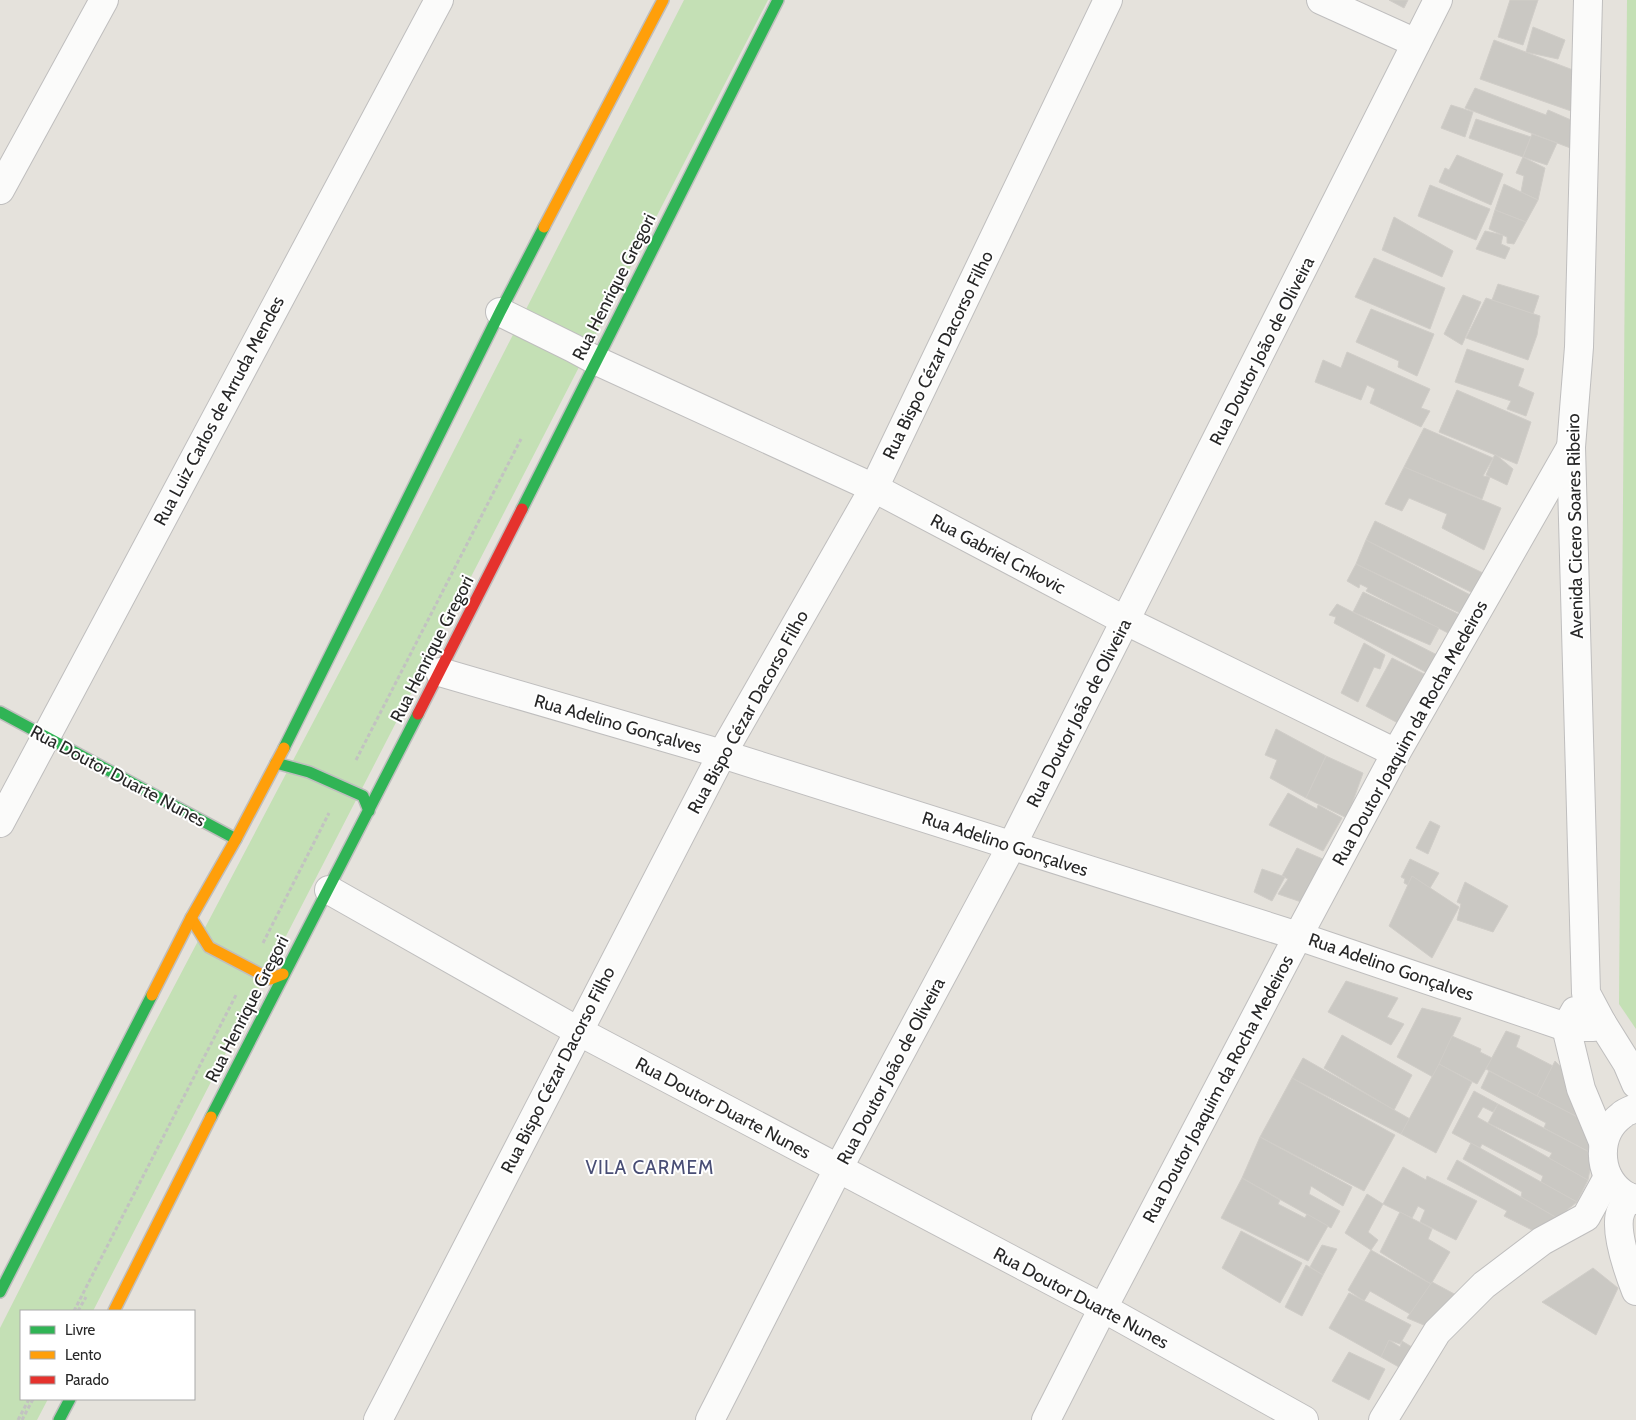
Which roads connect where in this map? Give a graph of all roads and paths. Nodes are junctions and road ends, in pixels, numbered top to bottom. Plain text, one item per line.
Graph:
1 (104, 0) edge
2 (438, 0) edge
3 (663, 0) edge
4 (778, 0) edge
5 (1108, 0) edge
6 (1321, 0) edge
7 (1438, 0) edge
8 (1588, 0) edge
9 (1416, 43) junction
10 (0, 190) edge
11 (500, 312) junction
12 (597, 361) junction
13 (524, 434) dead end
14 (1571, 447) junction
15 (874, 488) junction
16 (1126, 621) junction
17 (440, 672) junction
18 (0, 712) edge
19 (46, 736) junction
20 (1396, 753) junction
21 (722, 754) junction
22 (276, 763) junction
23 (343, 786) junction
24 (369, 811) junction
25 (0, 823) edge
26 (236, 839) junction
27 (1011, 847) junction
28 (329, 890) junction
29 (191, 918) junction
30 (1298, 936) junction
31 (250, 969) junction
32 (283, 974) junction
33 (1586, 993) junction
34 (1602, 1023) junction
35 (1566, 1027) junction
36 (578, 1031) junction
37 (1636, 1084) edge
38 (1636, 1108) edge
39 (1603, 1142) junction
40 (838, 1169) junction
41 (1608, 1178) junction
42 (1628, 1203) edge
43 (1636, 1291) edge
44 (0, 1292) edge
45 (1103, 1308) junction
46 (75, 1310) edge
47 (115, 1310) edge
48 (30, 1400) edge
49 (69, 1400) edge
50 (20, 1420) edge
51 (59, 1420) edge
52 (378, 1420) edge
53 (710, 1420) edge
54 (1046, 1420) edge
55 (1304, 1420) edge
56 (1382, 1420) edge

1 - 10 street
2 - 19 street, Rua Luiz Carlos de Arruda Mendes
3 - 11 main road
4 - 12 main road, Rua Henrique Gregori
5 - 15 street, Rua Bispo Cézar Dacorso Filho
6 - 9 street
7 - 9 street, Rua Doutor João de Oliveira
8 - 14 street, Avenida Cicero Soares Ribeiro
9 - 16 street, Rua Doutor João de Oliveira
11 - 12 street, Rua Gabriel Cnkovic
11 - 22 main road
12 - 15 street, Rua Gabriel Cnkovic
12 - 17 main road, Rua Henrique Gregori
13 - 23 path
14 - 20 street, Rua Doutor Joaquim da Rocha Medeiros
14 - 33 street, Avenida Cicero Soares Ribeiro
15 - 16 street, Rua Gabriel Cnkovic
15 - 21 street, Rua Bispo Cézar Dacorso Filho
16 - 20 street, Rua Gabriel Cnkovic
16 - 27 street, Rua Doutor João de Oliveira
17 - 21 street, Rua Adelino Gonçalves
17 - 24 main road, Rua Henrique Gregori
18 - 19 main road, Rua Doutor Duarte Nunes
19 - 25 street, Rua Luiz Carlos de Arruda Mendes
19 - 26 main road, Rua Doutor Duarte Nunes
20 - 30 street, Rua Doutor Joaquim da Rocha Medeiros
21 - 27 street, Rua Adelino Gonçalves
21 - 36 street, Rua Bispo Cézar Dacorso Filho
22 - 23 main road
22 - 26 main road
23 - 24 main road
23 - 31 path
24 - 28 main road, Rua Henrique Gregori
26 - 29 main road
27 - 30 street, Rua Adelino Gonçalves
27 - 40 street, Rua Doutor João de Oliveira
28 - 32 main road, Rua Henrique Gregori
28 - 36 street, Rua Doutor Duarte Nunes
29 - 31 main road
29 - 44 main road
30 - 35 street, Rua Adelino Gonçalves
30 - 45 street, Rua Doutor Joaquim da Rocha Medeiros
31 - 32 main road
31 - 46 path
32 - 47 main road, Rua Henrique Gregori
33 - 34 street
33 - 35 street
34 - 35 street, Rua Adelino Gonçalves
34 - 37 street
35 - 39 street
36 - 40 street, Rua Doutor Duarte Nunes
36 - 52 street, Rua Bispo Cézar Dacorso Filho
38 - 39 street
39 - 41 street
40 - 45 street, Rua Doutor Duarte Nunes
40 - 53 street, Rua Doutor João de Oliveira
41 - 42 street
41 - 56 street
42 - 43 street
45 - 54 street, Rua Doutor Joaquim da Rocha Medeiros
45 - 55 street, Rua Doutor Duarte Nunes
48 - 50 path
49 - 51 main road

